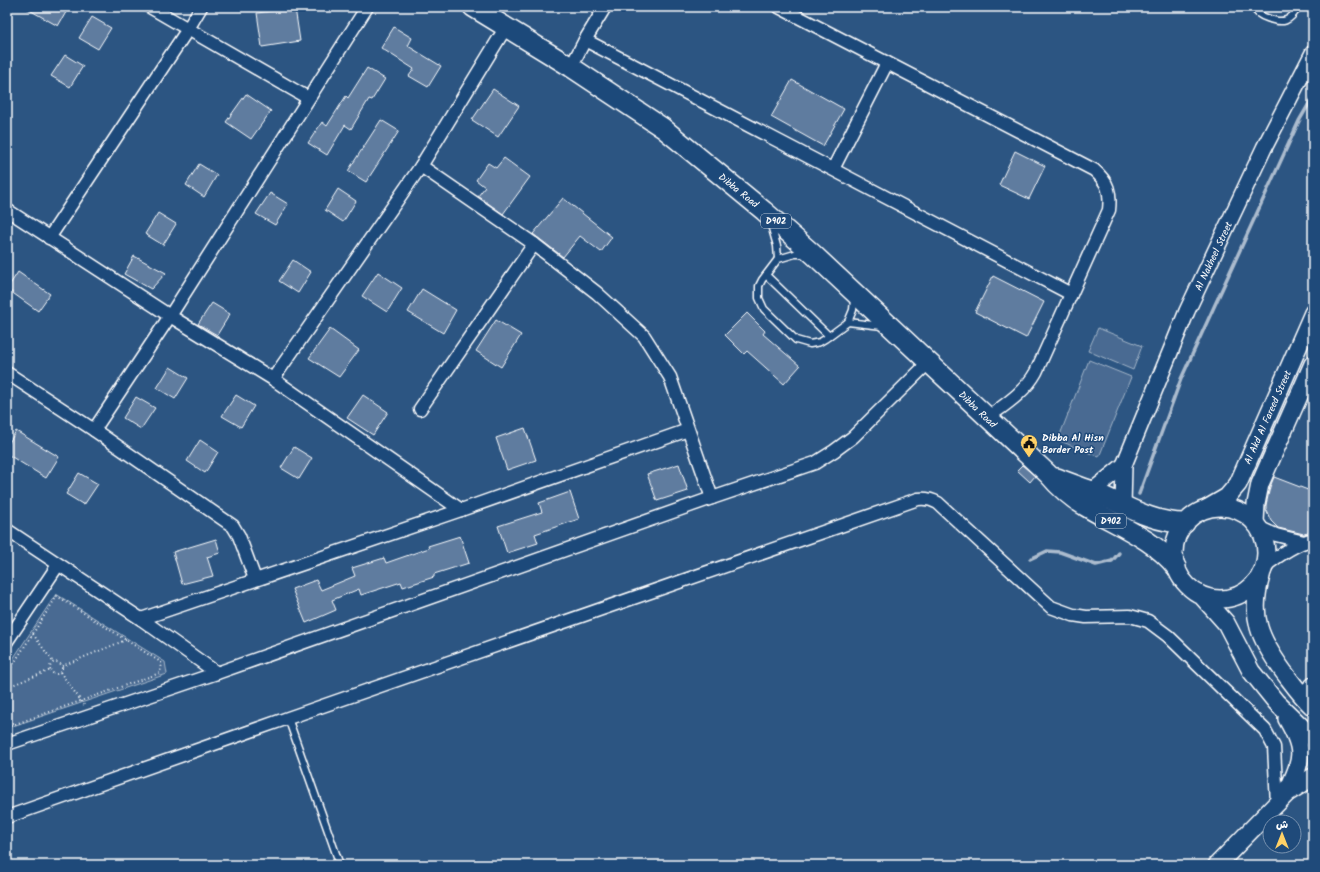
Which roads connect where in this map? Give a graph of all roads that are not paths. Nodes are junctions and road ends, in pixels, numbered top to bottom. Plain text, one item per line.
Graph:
1 (150, 7) edge
2 (201, 7) edge
3 (366, 7) edge
4 (473, 7) edge
5 (605, 7) edge
6 (779, 7) edge
7 (1253, 7) edge
8 (1298, 7) edge
9 (506, 27) junction
10 (188, 29) junction
11 (585, 40) junction
12 (1313, 53) edge
13 (887, 63) junction
14 (571, 67) junction
15 (308, 98) junction
16 (421, 166) junction
17 (833, 169) junction
18 (7, 210) edge
19 (764, 211) junction
20 (49, 238) junction
21 (534, 244) junction
22 (813, 254) junction
23 (778, 259) junction
24 (766, 275) junction
25 (853, 292) junction
26 (1071, 294) junction
27 (1313, 313) edge
28 (170, 316) junction
29 (848, 322) junction
30 (892, 329) junction
31 (829, 336) junction
32 (929, 362) junction
33 (1313, 364) edge
34 (7, 373) edge
35 (273, 380) junction
36 (420, 409) dead end
37 (987, 418) junction
38 (94, 430) junction
39 (688, 430) junction
40 (1124, 465) junction
41 (712, 498) junction
42 (1088, 499) junction
43 (1123, 506) junction
44 (1206, 509) junction
45 (461, 510) junction
46 (1185, 523) junction
47 (1256, 525) junction
48 (7, 530) edge
49 (1309, 540) edge
50 (58, 565) junction
51 (1176, 567) junction
52 (1263, 571) junction
53 (255, 579) junction
54 (1202, 596) junction
55 (141, 619) junction
56 (7, 641) edge
57 (217, 673) junction
58 (1313, 683) edge
59 (1300, 695) junction
60 (1276, 702) junction
61 (1313, 708) edge
62 (288, 718) junction
63 (1313, 738) edge
64 (7, 744) edge
65 (1313, 777) edge
66 (1282, 799) junction
67 (7, 817) edge
68 (340, 865) edge
69 (1217, 865) edge

1 - 10 street
2 - 10 street
3 - 15 street
4 - 9 main road, Dibba Road / D902
5 - 11 street
6 - 13 street
7 - 8 lane
9 - 14 main road, Dibba Road / D902
9 - 16 street
10 - 15 street
10 - 20 street
11 - 14 street
11 - 17 street
12 - 40 street, Al Nakheel Street
13 - 17 street
13 - 26 street
14 - 19 main road, Dibba Road / D902
15 - 28 street
16 - 21 street
16 - 35 street
17 - 26 street
18 - 20 street
19 - 22 main road, Dibba Road / D902
19 - 23 lane
20 - 28 street
21 - 36 street
21 - 39 street
22 - 23 lane
22 - 25 main road, Dibba Road / D902
23 - 24 lane
24 - 31 lane
24 - 31 lane
25 - 29 lane
25 - 30 main road, Dibba Road / D902
26 - 37 street
27 - 44 main road, Al Akd Al Fareed Street
28 - 35 street
28 - 38 street
29 - 30 lane
29 - 31 lane
30 - 32 main road, Dibba Road / D902
32 - 37 main road, Dibba Road / D902
32 - 41 street
33 - 47 main road, Al Akd Al Fareed Street
34 - 38 street
35 - 45 street
37 - 42 main road, Dibba Road / D902
38 - 53 street
39 - 41 street
39 - 45 street
40 - 42 street, Al Nakheel Street
40 - 43 street, Al Nakheel Street
41 - 57 street
42 - 43 main road, Dibba Road / D902
42 - 51 main road, Dibba Road / D902
43 - 46 main road, Dibba Road / D902
44 - 46 main road
44 - 47 main road
45 - 53 street
46 - 51 main road
47 - 49 street
47 - 52 main road
48 - 50 street
49 - 52 street
50 - 55 street
50 - 56 street
51 - 54 main road
52 - 54 main road
52 - 59 main road
53 - 55 street
54 - 60 main road
55 - 57 street
57 - 64 street
58 - 59 street
59 - 61 main road
60 - 63 main road
60 - 66 main road
62 - 66 street
62 - 67 street
62 - 68 lane
65 - 66 main road
66 - 69 main road

